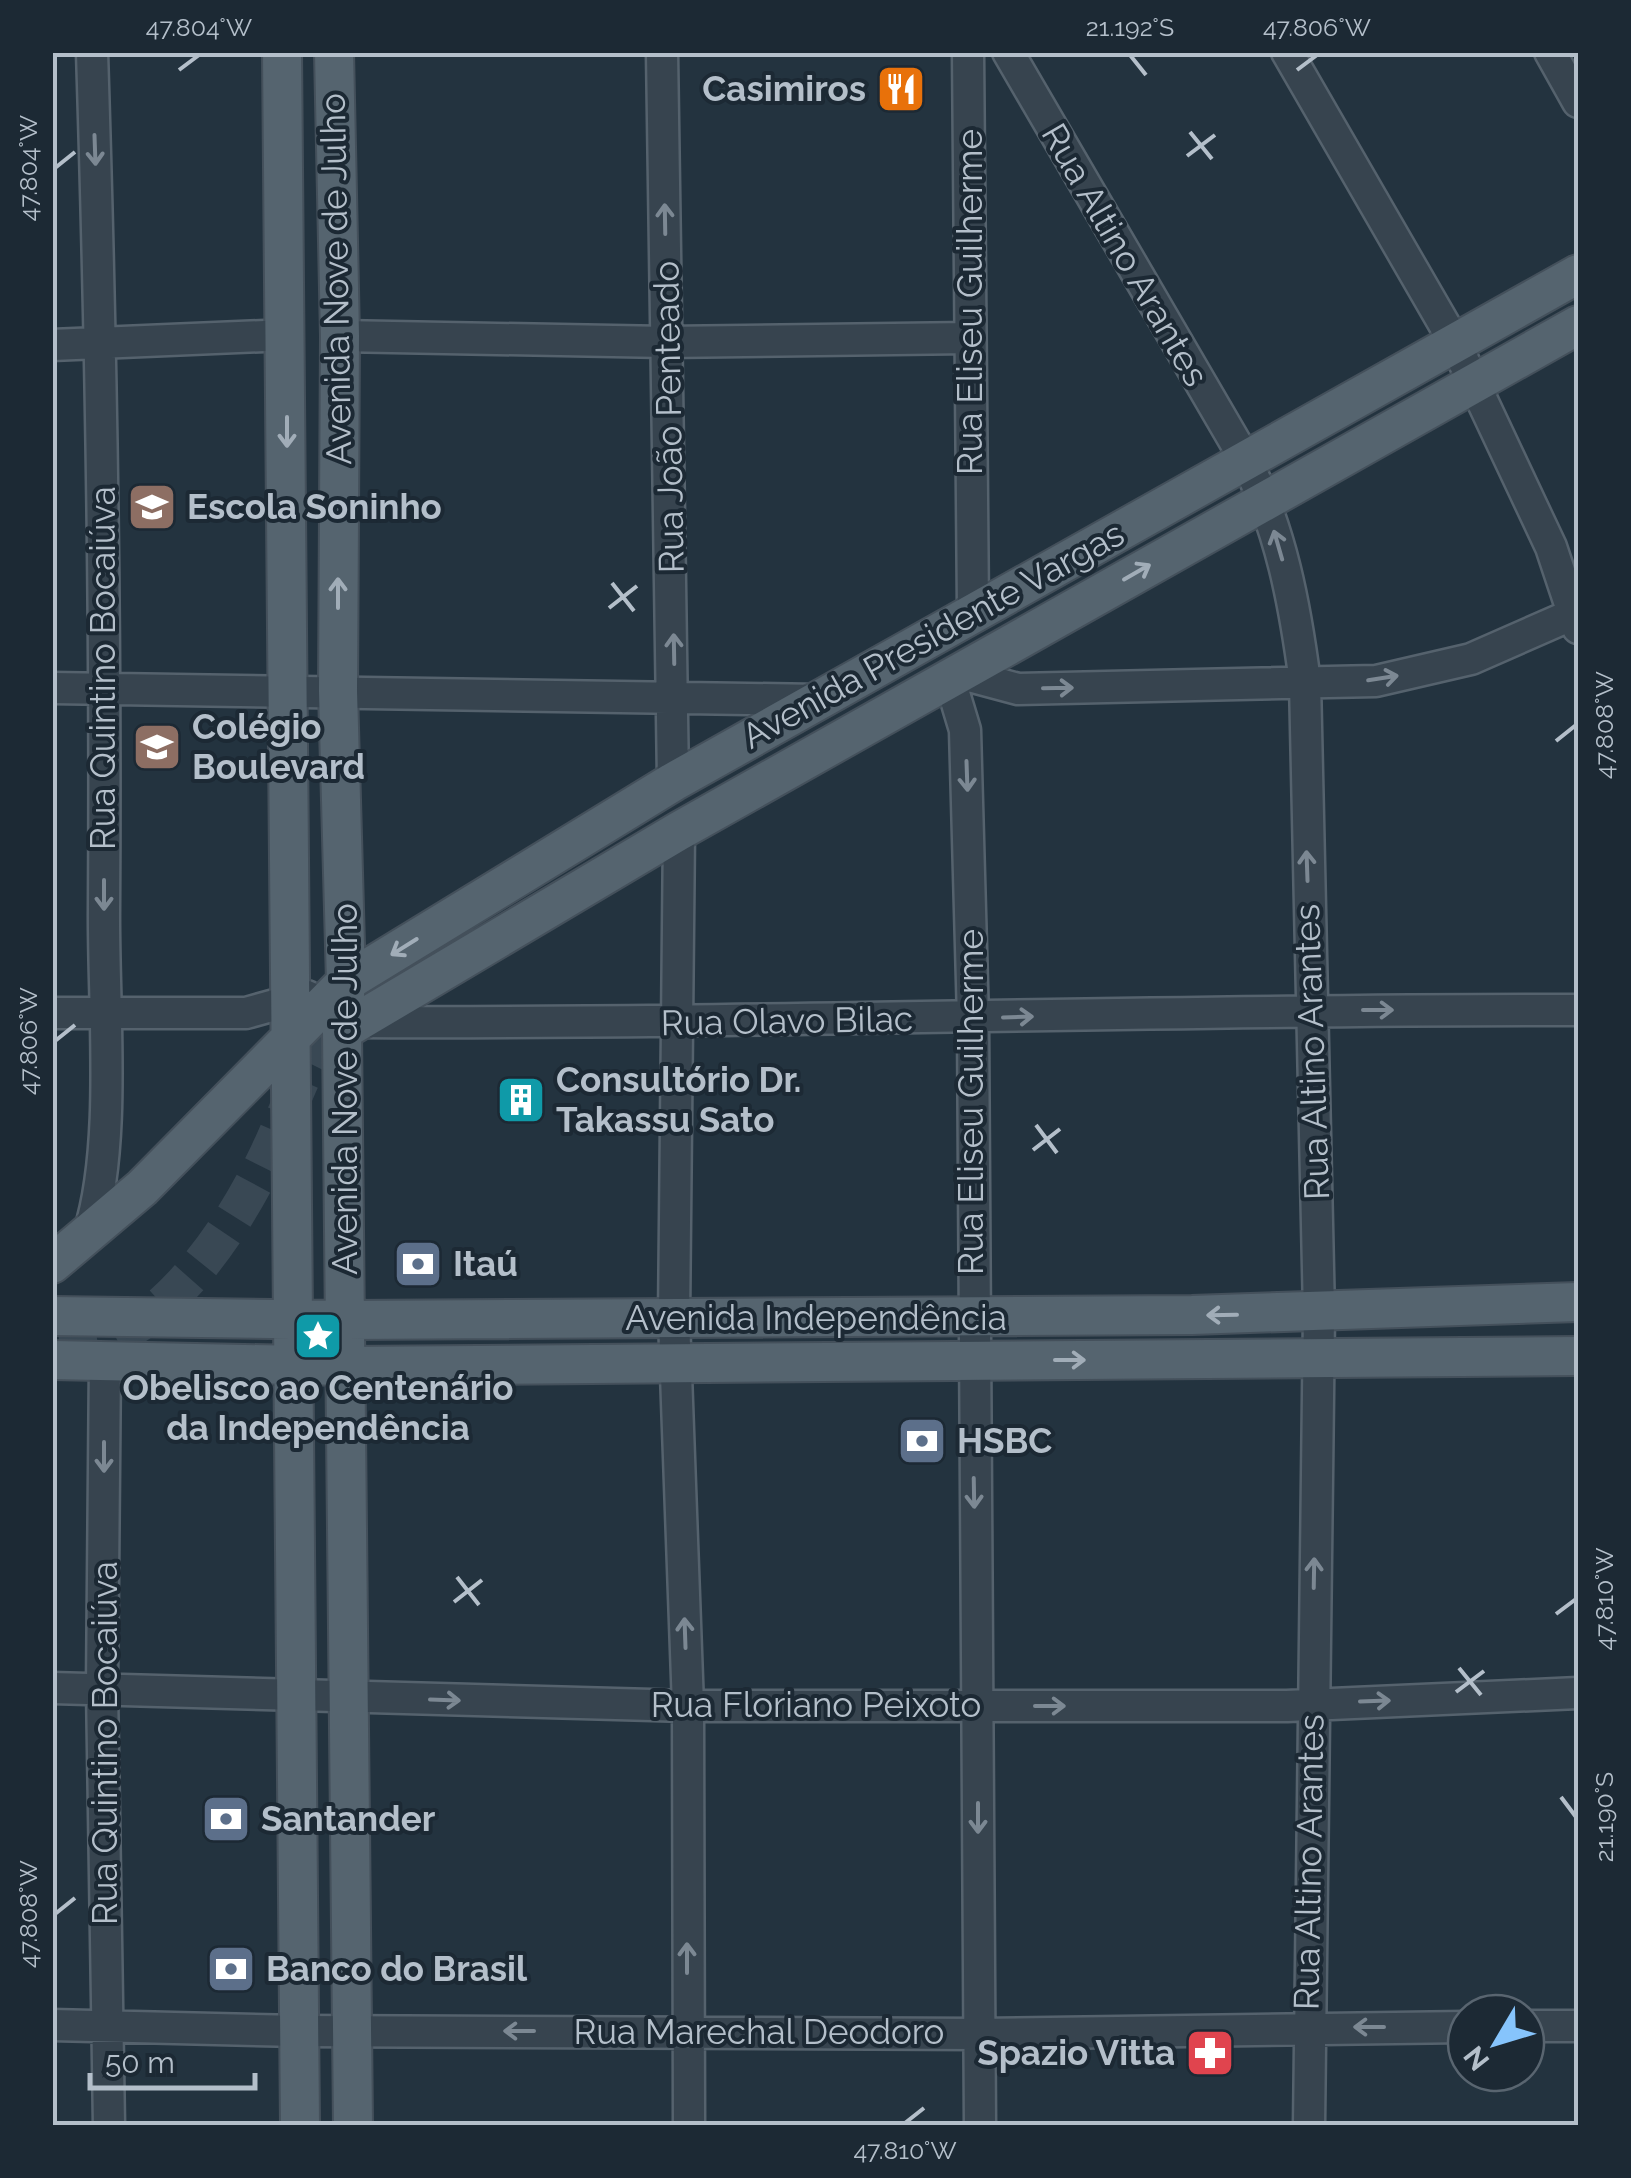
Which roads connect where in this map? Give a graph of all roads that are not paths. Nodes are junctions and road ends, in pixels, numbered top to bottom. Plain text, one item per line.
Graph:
1 (92, 52) edge
2 (282, 52) edge
3 (334, 52) edge
4 (662, 52) edge
5 (968, 52) edge
6 (1008, 52) edge
7 (1287, 52) edge
8 (1550, 52) edge
9 (1578, 102) edge
10 (1578, 274) edge
11 (1578, 325) edge
12 (287, 335) junction
13 (340, 336) junction
14 (969, 338) junction
15 (666, 342) junction
16 (1455, 343) junction
17 (101, 344) junction
18 (52, 345) edge
19 (1474, 384) junction
20 (1245, 459) junction
21 (1266, 499) junction
22 (972, 611) junction
23 (1577, 618) edge
24 (956, 677) junction
25 (1305, 682) junction
26 (52, 688) edge
27 (105, 690) junction
28 (338, 690) junction
29 (290, 692) junction
30 (675, 695) junction
31 (819, 700) junction
32 (673, 782) junction
33 (678, 831) junction
34 (450, 938) dead end
35 (346, 982) junction
36 (292, 1002) junction
37 (1311, 1010) junction
38 (1578, 1010) edge
39 (52, 1013) edge
40 (104, 1014) junction
41 (974, 1018) junction
42 (676, 1024) junction
43 (348, 1027) junction
44 (291, 1040) junction
45 (89, 1234) junction
46 (52, 1264) edge
47 (1578, 1302) edge
48 (1319, 1314) junction
49 (972, 1317) junction
50 (295, 1319) junction
51 (674, 1319) junction
52 (347, 1320) junction
53 (54, 1343) edge
54 (1578, 1356) edge
55 (1316, 1358) junction
56 (104, 1360) junction
57 (972, 1360) junction
58 (674, 1363) junction
59 (297, 1365) junction
60 (346, 1366) junction
61 (52, 1688) edge
62 (102, 1688) junction
63 (1578, 1693) edge
64 (297, 1696) junction
65 (348, 1697) junction
66 (1311, 1704) junction
67 (688, 1706) junction
68 (977, 1706) junction
69 (52, 2026) edge
70 (108, 2026) junction
71 (1446, 2026) edge
72 (1546, 2026) edge
73 (1578, 2026) edge
74 (1306, 2028) junction
75 (352, 2030) junction
76 (300, 2032) junction
77 (687, 2032) junction
78 (979, 2034) junction
79 (108, 2126) edge
80 (300, 2126) edge
81 (353, 2126) edge
82 (689, 2126) edge
83 (980, 2126) edge
84 (1308, 2126) edge

1 -> 17 street, Rua Quintino Bocaiúva
2 - 12 main road, Avenida Nove de Julho
3 - 13 main road, Avenida Nove de Julho
15 -> 4 street, Rua João Penteado
5 - 14 street, Rua Eliseu Guilherme
6 - 20 street, Rua Altino Arantes
7 - 16 street
8 - 9 street
10 - 16 main road, Avenida Presidente Vargas
11 - 19 main road, Avenida Presidente Vargas
12 - 17 street
12 -> 29 main road, Avenida Nove de Julho
13 - 15 street
28 -> 13 main road, Avenida Nove de Julho
14 - 15 street
14 - 22 street, Rua Eliseu Guilherme
30 -> 15 street, Rua João Penteado
16 - 19 street
16 - 20 main road, Avenida Presidente Vargas
17 - 18 street
17 - 27 street, Rua Quintino Bocaiúva
19 - 21 main road, Avenida Presidente Vargas
19 - 23 street
20 - 21 street, Rua Altino Arantes
20 - 22 main road, Avenida Presidente Vargas
24 -> 21 main road, Avenida Presidente Vargas
25 -> 21 street, Rua Altino Arantes
22 - 31 main road, Avenida Presidente Vargas
25 -> 23 street
24 -> 25 street
24 - 33 main road, Avenida Presidente Vargas
24 - 34 main road
24 -> 41 street, Rua Eliseu Guilherme
37 -> 25 street, Rua Altino Arantes
26 - 27 street
27 - 29 street
27 -> 40 street, Rua Quintino Bocaiúva
28 - 29 street
28 - 30 street
28 - 35 main road, Avenida Nove de Julho
29 - 36 main road, Avenida Nove de Julho
30 - 31 street
30 - 32 street, Rua João Penteado
31 - 32 main road, Avenida Presidente Vargas
32 -> 35 main road, Avenida Presidente Vargas
33 - 42 street
33 - 43 main road, Avenida Presidente Vargas
35 - 36 street, Avenida Presidente Vargas
35 - 43 main road, Avenida Nove de Julho
35 - 44 main road
36 - 40 street
36 - 44 main road, Avenida Nove de Julho
37 -> 38 street, Rua Olavo Bilac
41 -> 37 street, Rua Olavo Bilac
37 - 48 street, Rua Altino Arantes
39 - 40 street
40 - 45 street, Rua Quintino Bocaiúva
41 - 42 street, Rua Olavo Bilac
41 - 49 street, Rua Eliseu Guilherme
42 - 43 street, Rua Olavo Bilac
42 - 51 street
43 - 52 main road, Avenida Nove de Julho
44 - 45 main road
44 - 50 main road, Avenida Nove de Julho
45 - 46 main road
47 - 48 main road, Avenida Independência
48 -> 49 main road, Avenida Independência
48 - 55 street, Rua Altino Arantes
49 - 51 main road, Avenida Independência
49 - 57 street, Rua Eliseu Guilherme
50 - 52 main road, Avenida Independência
50 - 53 main road, Avenida Independência
50 - 59 main road, Avenida Nove de Julho
51 - 52 main road, Avenida Independência
51 - 58 street
52 - 60 main road, Avenida Nove de Julho
53 - 56 main road, Avenida Independência
54 - 55 main road, Avenida Independência
57 -> 55 main road, Avenida Independência
66 -> 55 street, Rua Altino Arantes
56 - 59 main road, Avenida Independência
56 -> 62 street, Rua Quintino Bocaiúva
57 - 58 main road, Avenida Independência
57 -> 68 street, Rua Eliseu Guilherme
58 - 60 main road, Avenida Independência
67 -> 58 street
59 - 60 main road, Avenida Independência
59 - 64 main road, Avenida Nove de Julho
60 - 65 main road, Avenida Nove de Julho
61 - 62 street, Rua Floriano Peixoto
62 - 64 street, Rua Floriano Peixoto
62 - 70 street, Rua Quintino Bocaiúva
66 -> 63 street, Rua Floriano Peixoto
64 - 65 street, Rua Floriano Peixoto
64 - 76 main road, Avenida Nove de Julho
65 -> 67 street, Rua Floriano Peixoto
65 - 75 main road, Avenida Nove de Julho
68 -> 66 street, Rua Floriano Peixoto
66 - 74 street, Rua Altino Arantes
67 - 68 street, Rua Floriano Peixoto
77 -> 67 street
68 -> 78 street, Rua Eliseu Guilherme
69 - 70 street, Rua Marechal Deodoro
70 - 76 street, Rua Marechal Deodoro
70 - 79 street, Rua Quintino Bocaiúva
71 -> 74 street, Rua Marechal Deodoro
72 - 73 street
74 - 78 street, Rua Marechal Deodoro
74 - 84 street, Rua Altino Arantes
75 - 76 street, Rua Marechal Deodoro
77 -> 75 street, Rua Marechal Deodoro
75 - 81 main road, Avenida Nove de Julho
76 - 80 main road, Avenida Nove de Julho
77 - 78 street, Rua Marechal Deodoro
77 - 82 street
78 - 83 street, Rua Eliseu Guilherme

